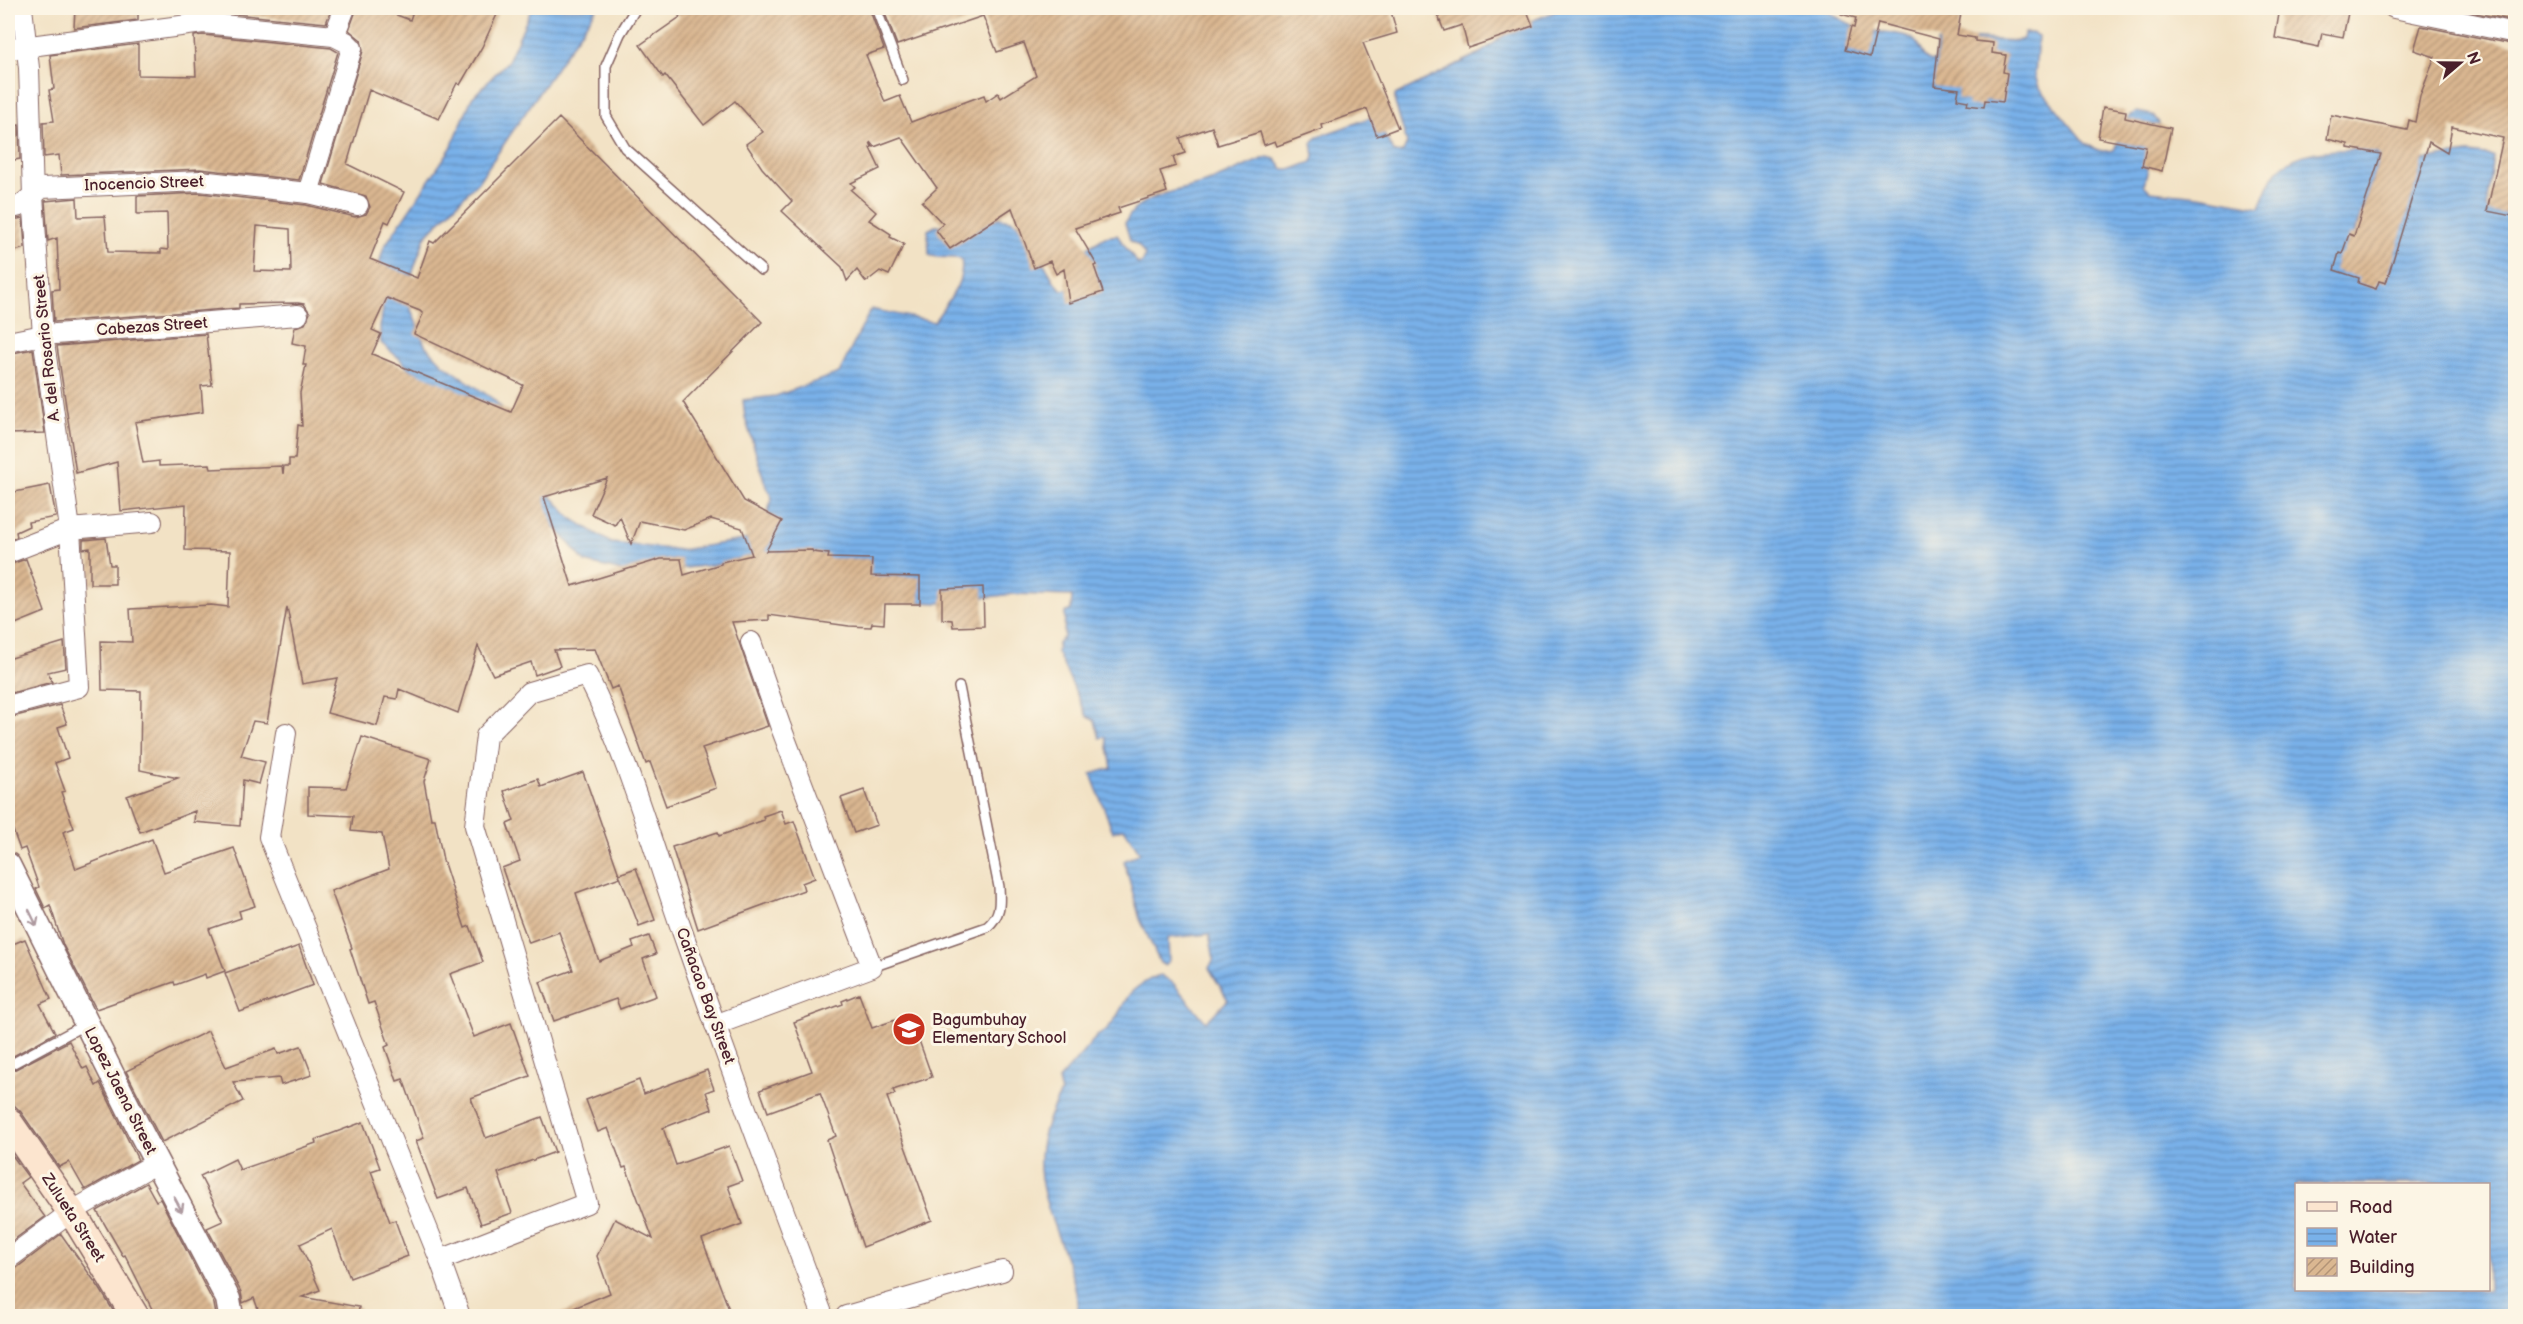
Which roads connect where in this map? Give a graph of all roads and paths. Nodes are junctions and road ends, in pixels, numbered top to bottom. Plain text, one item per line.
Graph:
1 (22, 8) edge
2 (345, 8) edge
3 (636, 8) edge
4 (876, 8) edge
5 (2394, 8) edge
6 (2516, 33) edge
7 (334, 36) junction
8 (17, 47) edge
9 (903, 80) dead end
10 (308, 193) junction
11 (33, 196) junction
12 (358, 205) dead end
13 (8, 209) edge
14 (761, 270) dead end
15 (298, 315) dead end
16 (43, 335) junction
17 (8, 342) edge
18 (152, 522) dead end
19 (70, 528) junction
20 (8, 554) edge
21 (751, 642) dead end
22 (959, 687) dead end
23 (8, 706) edge
24 (286, 733) dead end
25 (8, 865) edge
26 (14, 896) edge
27 (872, 967) junction
28 (86, 1024) junction
29 (715, 1025) junction
30 (8, 1066) edge
31 (8, 1121) edge
32 (156, 1163) junction
33 (71, 1212) junction
34 (8, 1259) edge
35 (440, 1260) junction
36 (1002, 1271) dead end
37 (135, 1317) edge
38 (231, 1317) edge
39 (460, 1317) edge
40 (823, 1317) edge
41 (846, 1317) edge

1 - 8 street, A. del Rosario Street
2 - 7 street
3 - 14 lane
4 - 9 lane
5 - 6 street
7 - 8 street
7 - 10 street
8 - 11 street, A. del Rosario Street
10 - 11 street, Inocencio Street
10 - 12 street, Inocencio Street
11 - 13 street, Inocencio Street
11 - 16 street, A. del Rosario Street
15 - 16 street, Cabezas Street
16 - 17 street, Cabezas Street
16 - 19 street, A. del Rosario Street
18 - 19 street
19 - 20 street
19 - 23 street, A. del Rosario Street
21 - 27 street
22 - 27 lane
24 - 35 street
25 - 26 street, Lopez Jaena Street
26 -> 28 street, Lopez Jaena Street
27 - 29 street
28 - 30 lane
28 - 32 street, Lopez Jaena Street
29 - 35 street, Cañacao Bay Street
29 - 40 street, Cañacao Bay Street
31 - 33 main road, Zulueta Street
32 - 33 street
32 -> 38 street, Lopez Jaena Street
33 - 34 street
33 - 37 main road, Zulueta Street
35 - 39 street
36 - 41 street

